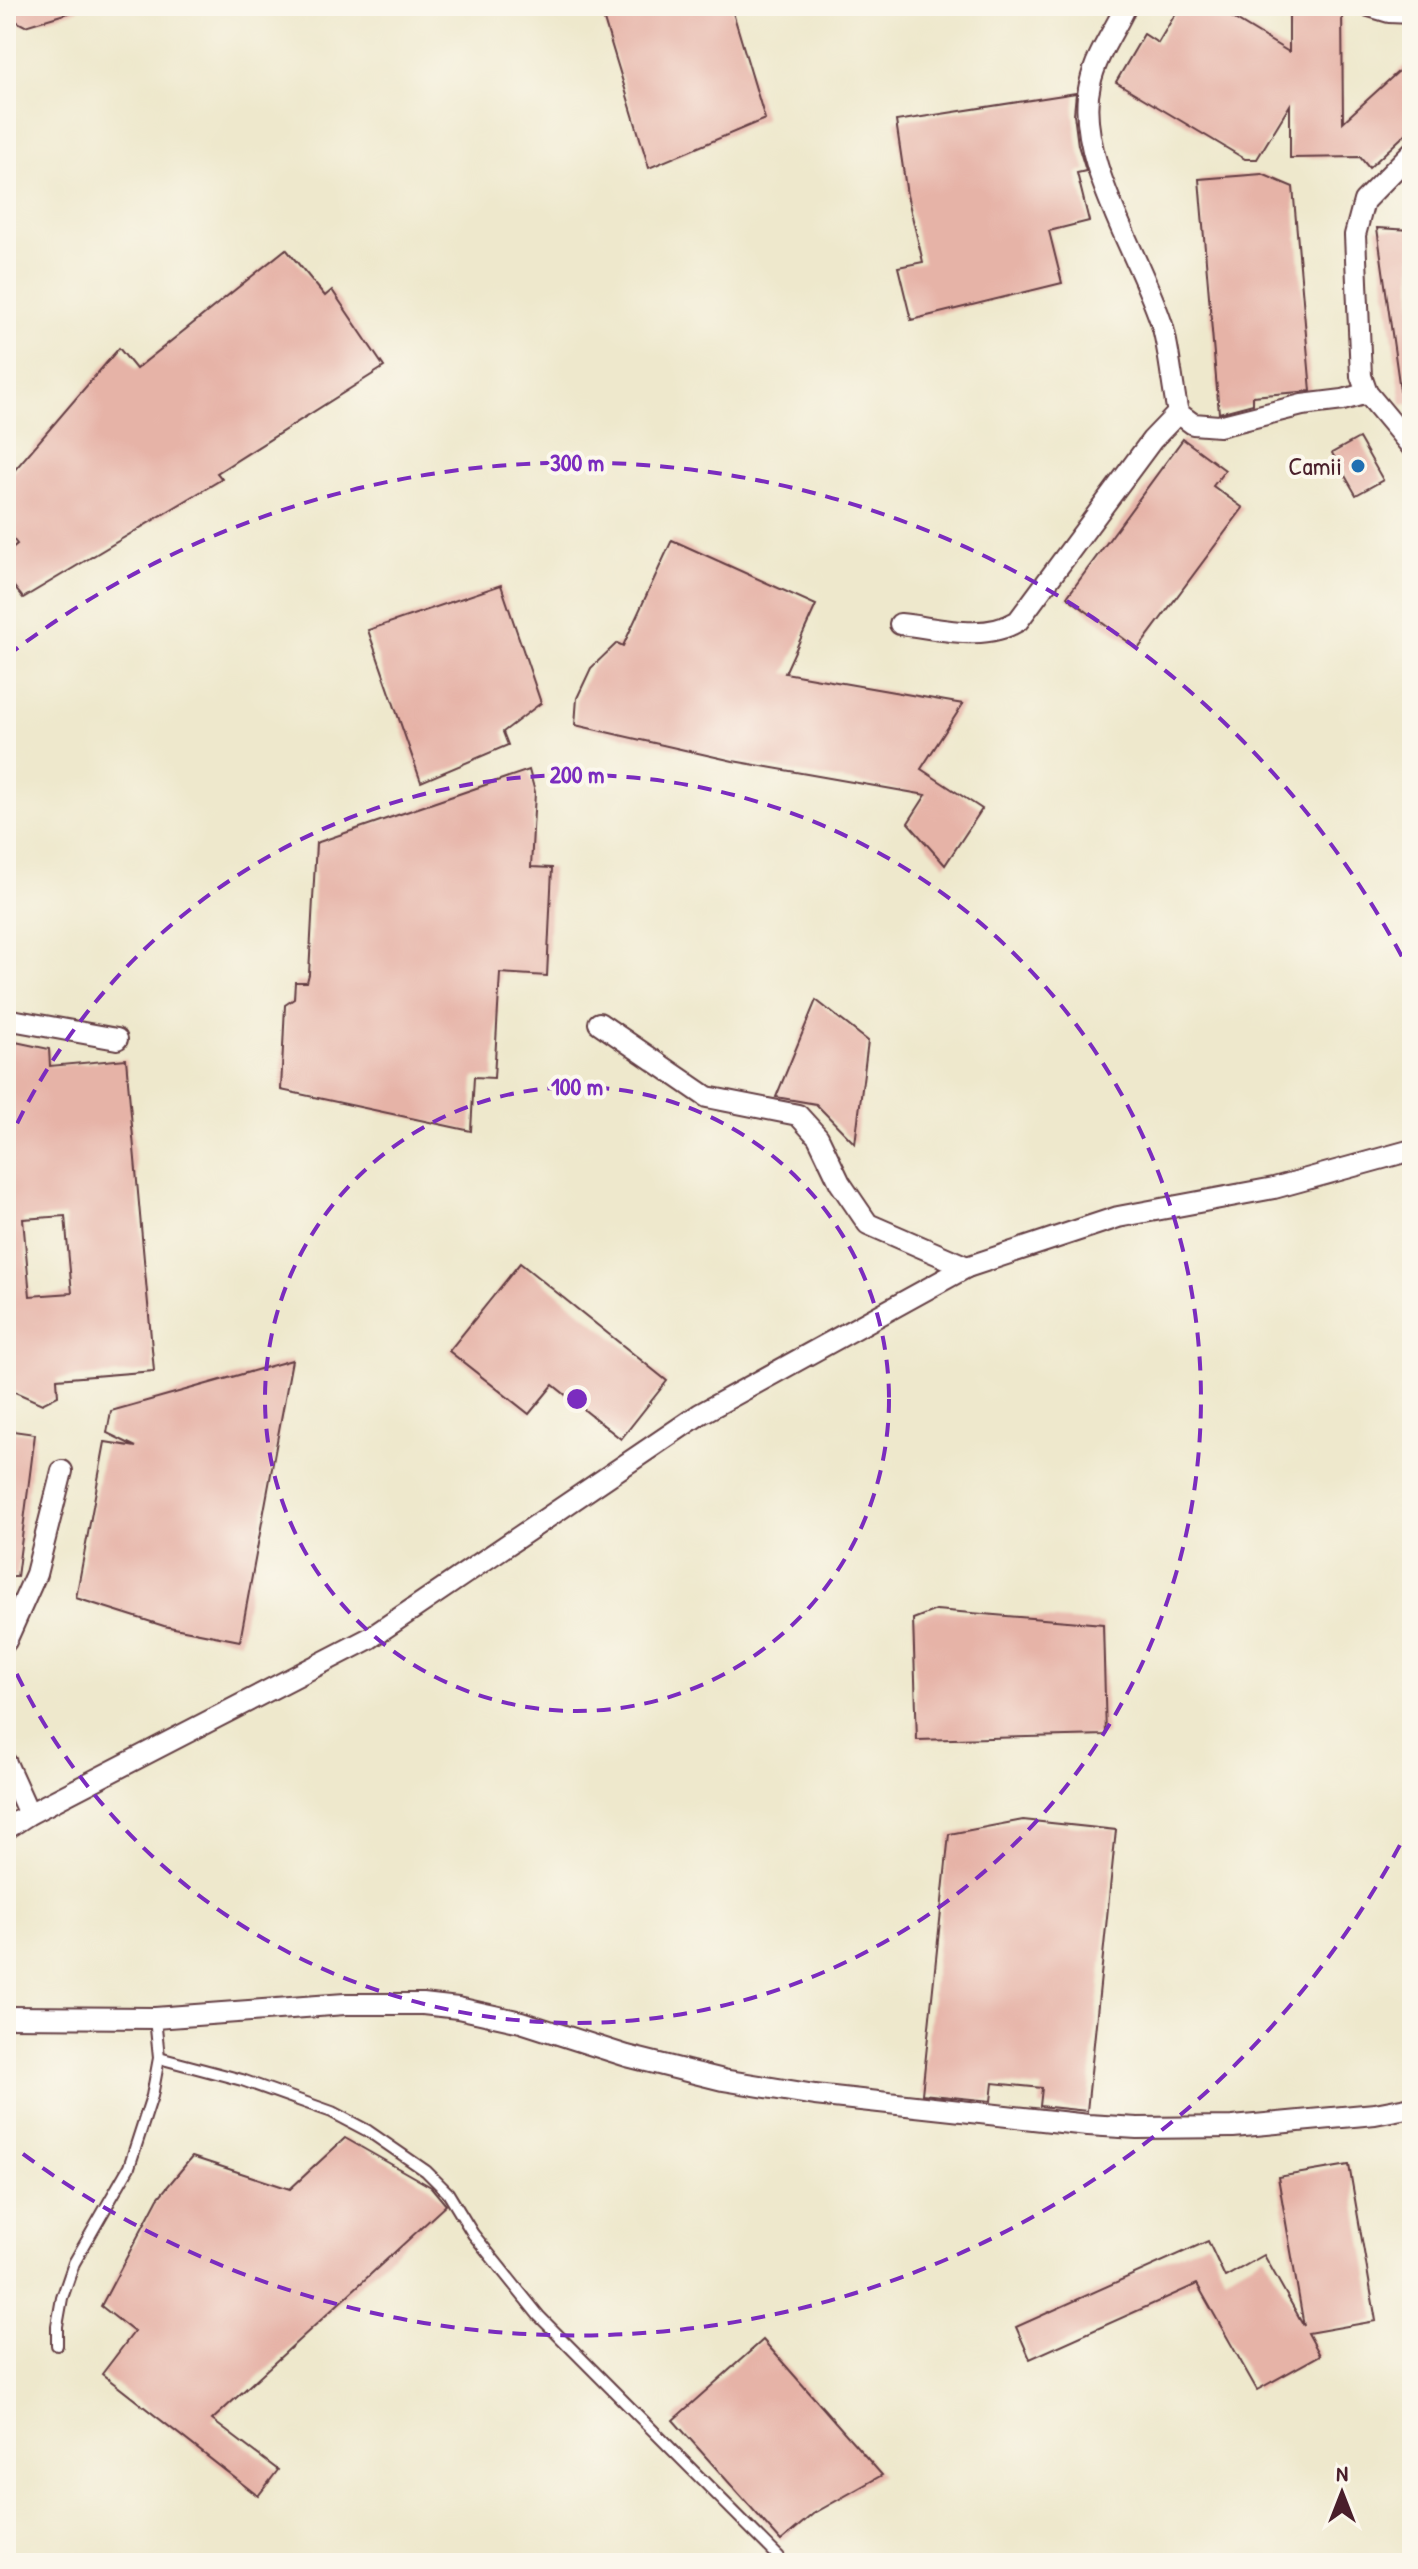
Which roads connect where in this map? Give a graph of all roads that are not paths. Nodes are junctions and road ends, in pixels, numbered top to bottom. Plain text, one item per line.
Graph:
1 (1126, 6) edge
2 (1369, 6) edge
3 (1412, 13) edge
4 (1412, 152) edge
5 (1367, 393) junction
6 (1178, 413) junction
7 (1412, 447) edge
8 (900, 624) dead end
9 (6, 1019) edge
10 (599, 1023) dead end
11 (117, 1039) dead end
12 (1412, 1150) edge
13 (967, 1267) junction
14 (62, 1471) dead end
15 (6, 1641) edge
16 (6, 1763) edge
17 (29, 1814) junction
18 (6, 1829) edge
19 (6, 2017) edge
20 (155, 2018) junction
21 (159, 2058) junction
22 (1412, 2107) edge
23 (57, 2345) dead end
24 (779, 2557) dead end

1 - 6 street
2 - 3 street
4 - 5 street
5 - 6 street
5 - 7 street
6 - 8 street
9 - 11 street
10 - 13 street
12 - 13 street
13 - 17 street
14 - 15 street
16 - 17 street
17 - 18 street
19 - 20 street
20 - 21 lane
20 - 22 street
21 - 23 lane
21 - 24 lane

